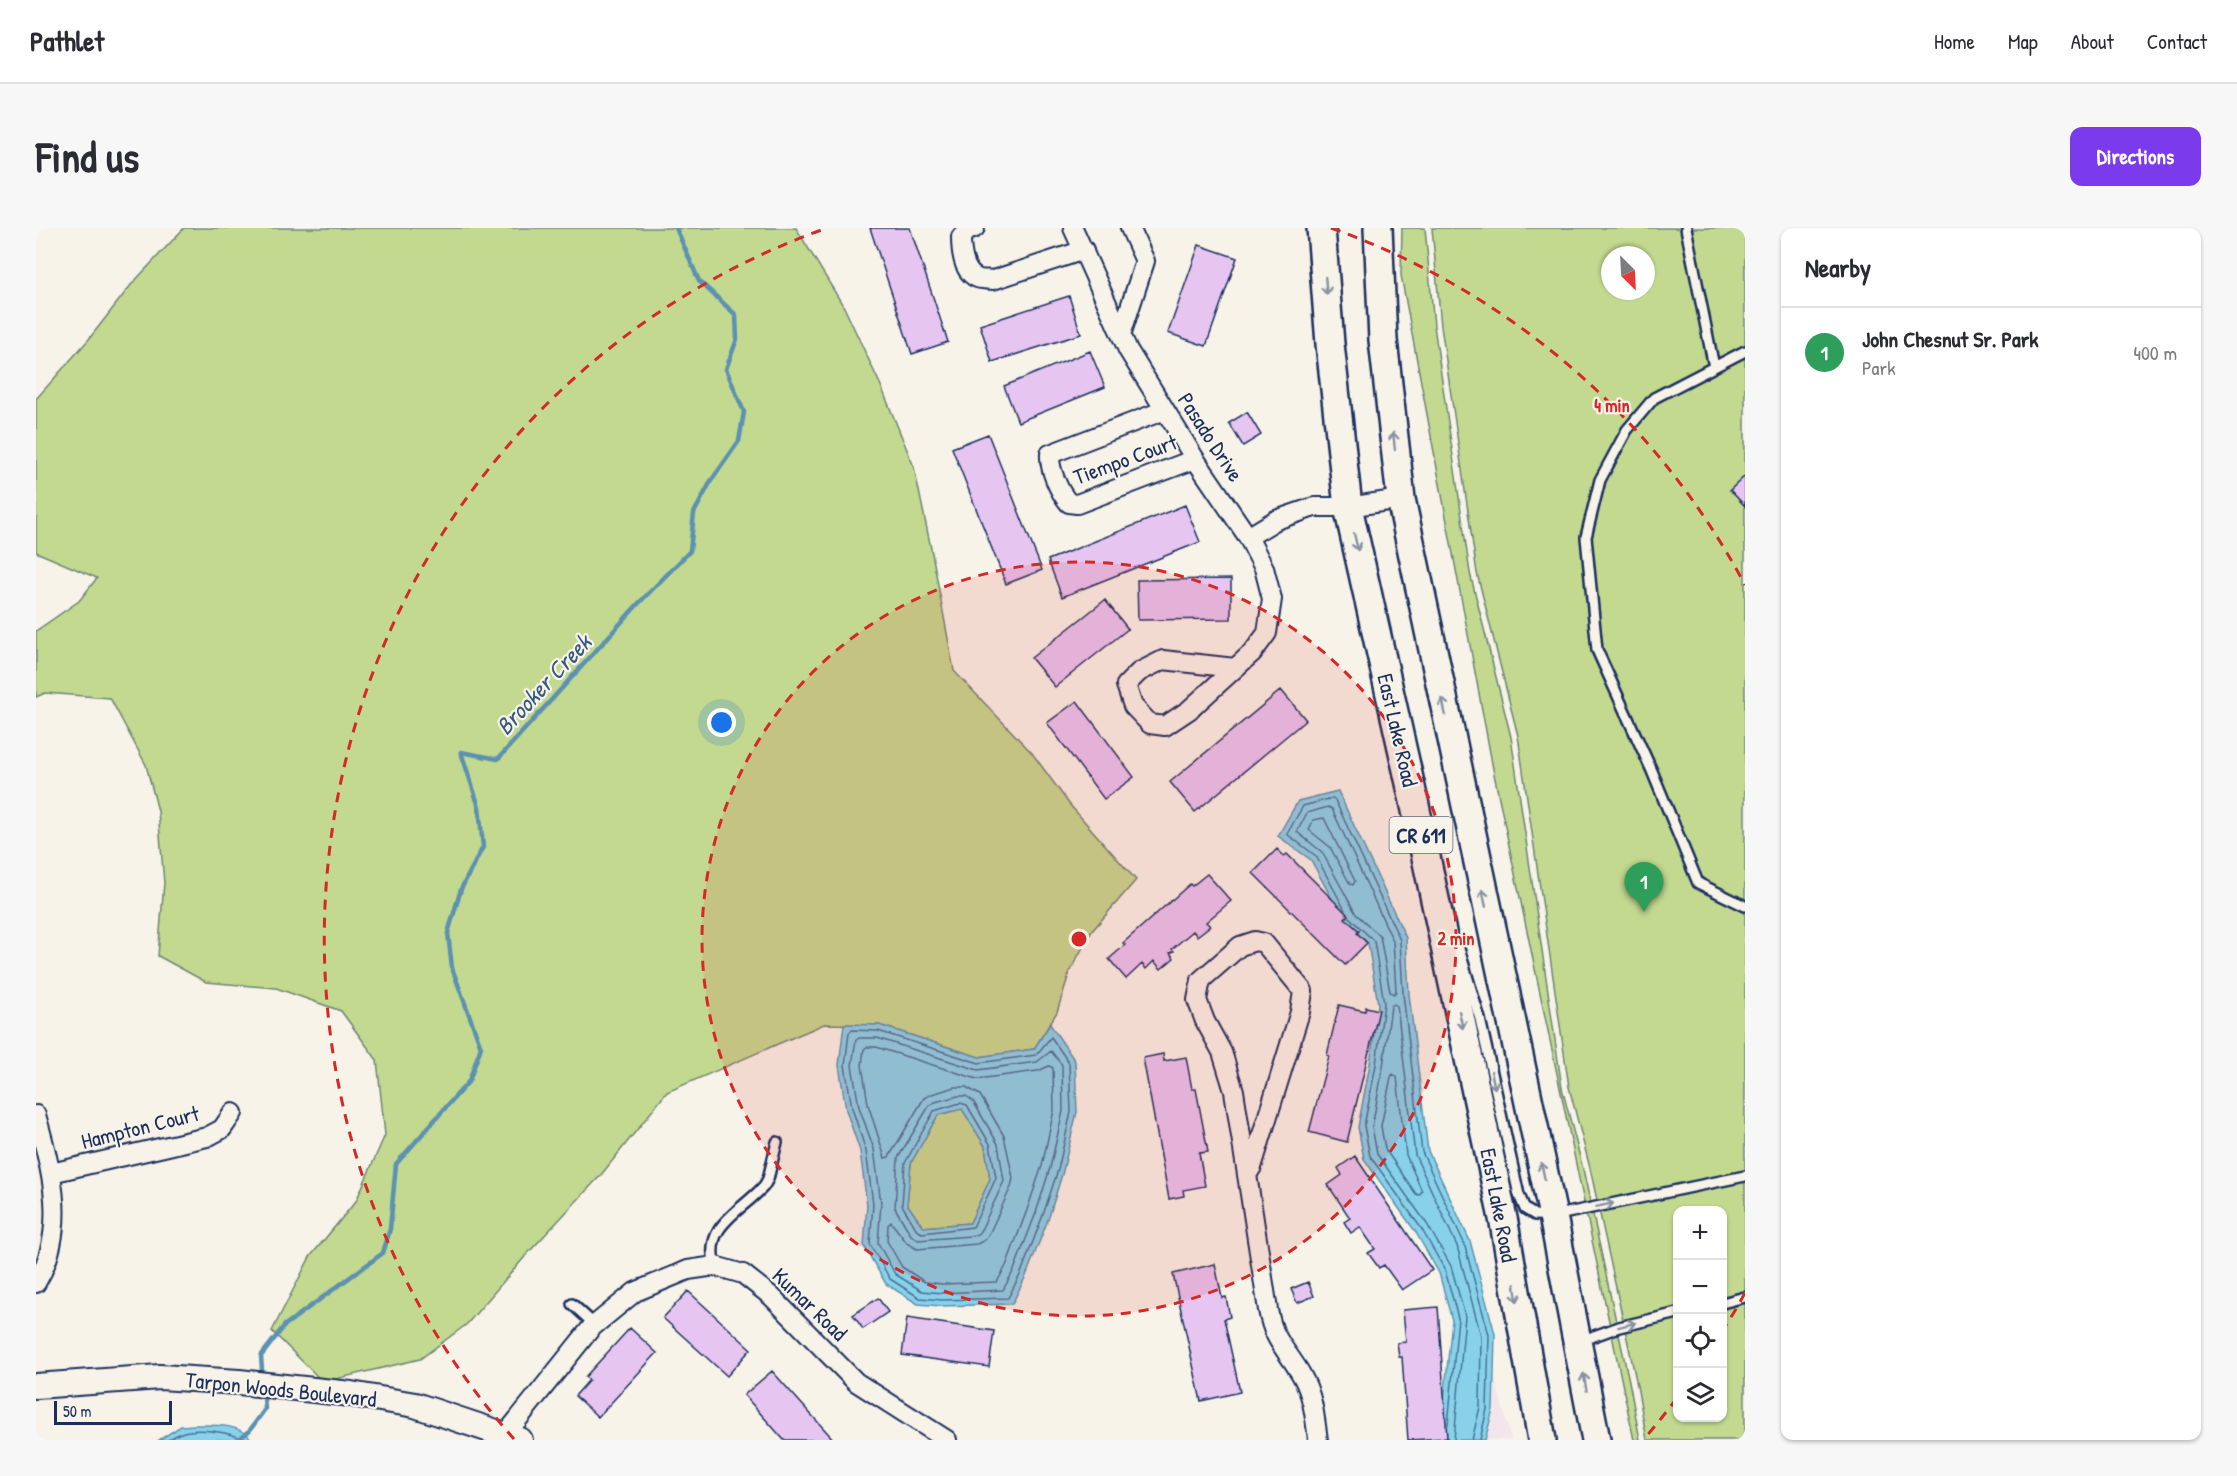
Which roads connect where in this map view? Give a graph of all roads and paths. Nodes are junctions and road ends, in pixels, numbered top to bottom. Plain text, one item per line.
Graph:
1 (975, 228) edge
2 (1073, 228) edge
3 (1130, 228) edge
4 (1321, 228) edge
5 (1378, 228) edge
6 (1686, 228) edge
7 (1084, 250) junction
8 (1121, 335) junction
9 (1745, 351) edge
10 (1714, 368) junction
11 (1165, 410) junction
12 (1195, 459) junction
13 (1401, 499) junction
14 (1348, 507) junction
15 (1248, 537) junction
16 (1235, 668) junction
17 (1414, 801) junction
18 (1745, 906) edge
19 (1449, 916) dead end
20 (1452, 927) dead end
21 (233, 1113) dead end
22 (36, 1116) edge
23 (777, 1142) dead end
24 (51, 1173) junction
25 (1247, 1175) junction
26 (1745, 1176) edge
27 (1553, 1216) junction
28 (715, 1266) junction
29 (36, 1283) edge
30 (1745, 1298) edge
31 (1727, 1302) edge
32 (572, 1304) dead end
33 (1673, 1314) edge
34 (595, 1325) junction
35 (1578, 1342) junction
36 (36, 1386) edge
37 (504, 1436) edge
38 (947, 1440) edge
39 (1318, 1440) edge
40 (1542, 1440) edge
41 (1596, 1440) edge

1 - 7 street
2 - 7 street, Pasado Drive
3 - 8 street
4 -> 14 main road, East Lake Road / CR 611
13 -> 5 main road, CR 611
6 - 10 lane
7 - 8 street, Pasado Drive
8 - 11 street, Pasado Drive
9 - 10 lane
10 - 18 lane
11 - 12 street, Pasado Drive
11 - 12 street, Tiempo Court
12 - 15 street, Pasado Drive
13 - 14 street
27 -> 13 main road, CR 611
14 - 15 street
14 -> 17 main road, East Lake Road / CR 611
15 - 16 street, Pasado Drive
16 - 16 street, Pasado Drive
17 - 19 lane
17 -> 40 main road, East Lake Road / CR 611
20 -> 27 lane
21 - 24 street, Hampton Court
22 - 24 street
23 - 28 lane
24 - 29 street
25 - 25 street
25 - 39 street
27 -> 26 lane
27 - 35 main road, CR 611
28 - 34 street, Kumar Road
28 - 38 street, Kumar Road
30 - 31 lane
32 - 34 lane
35 -> 33 lane
34 - 37 street, Kumar Road
41 -> 35 main road, CR 611
36 - 37 street, Tarpon Woods Boulevard

